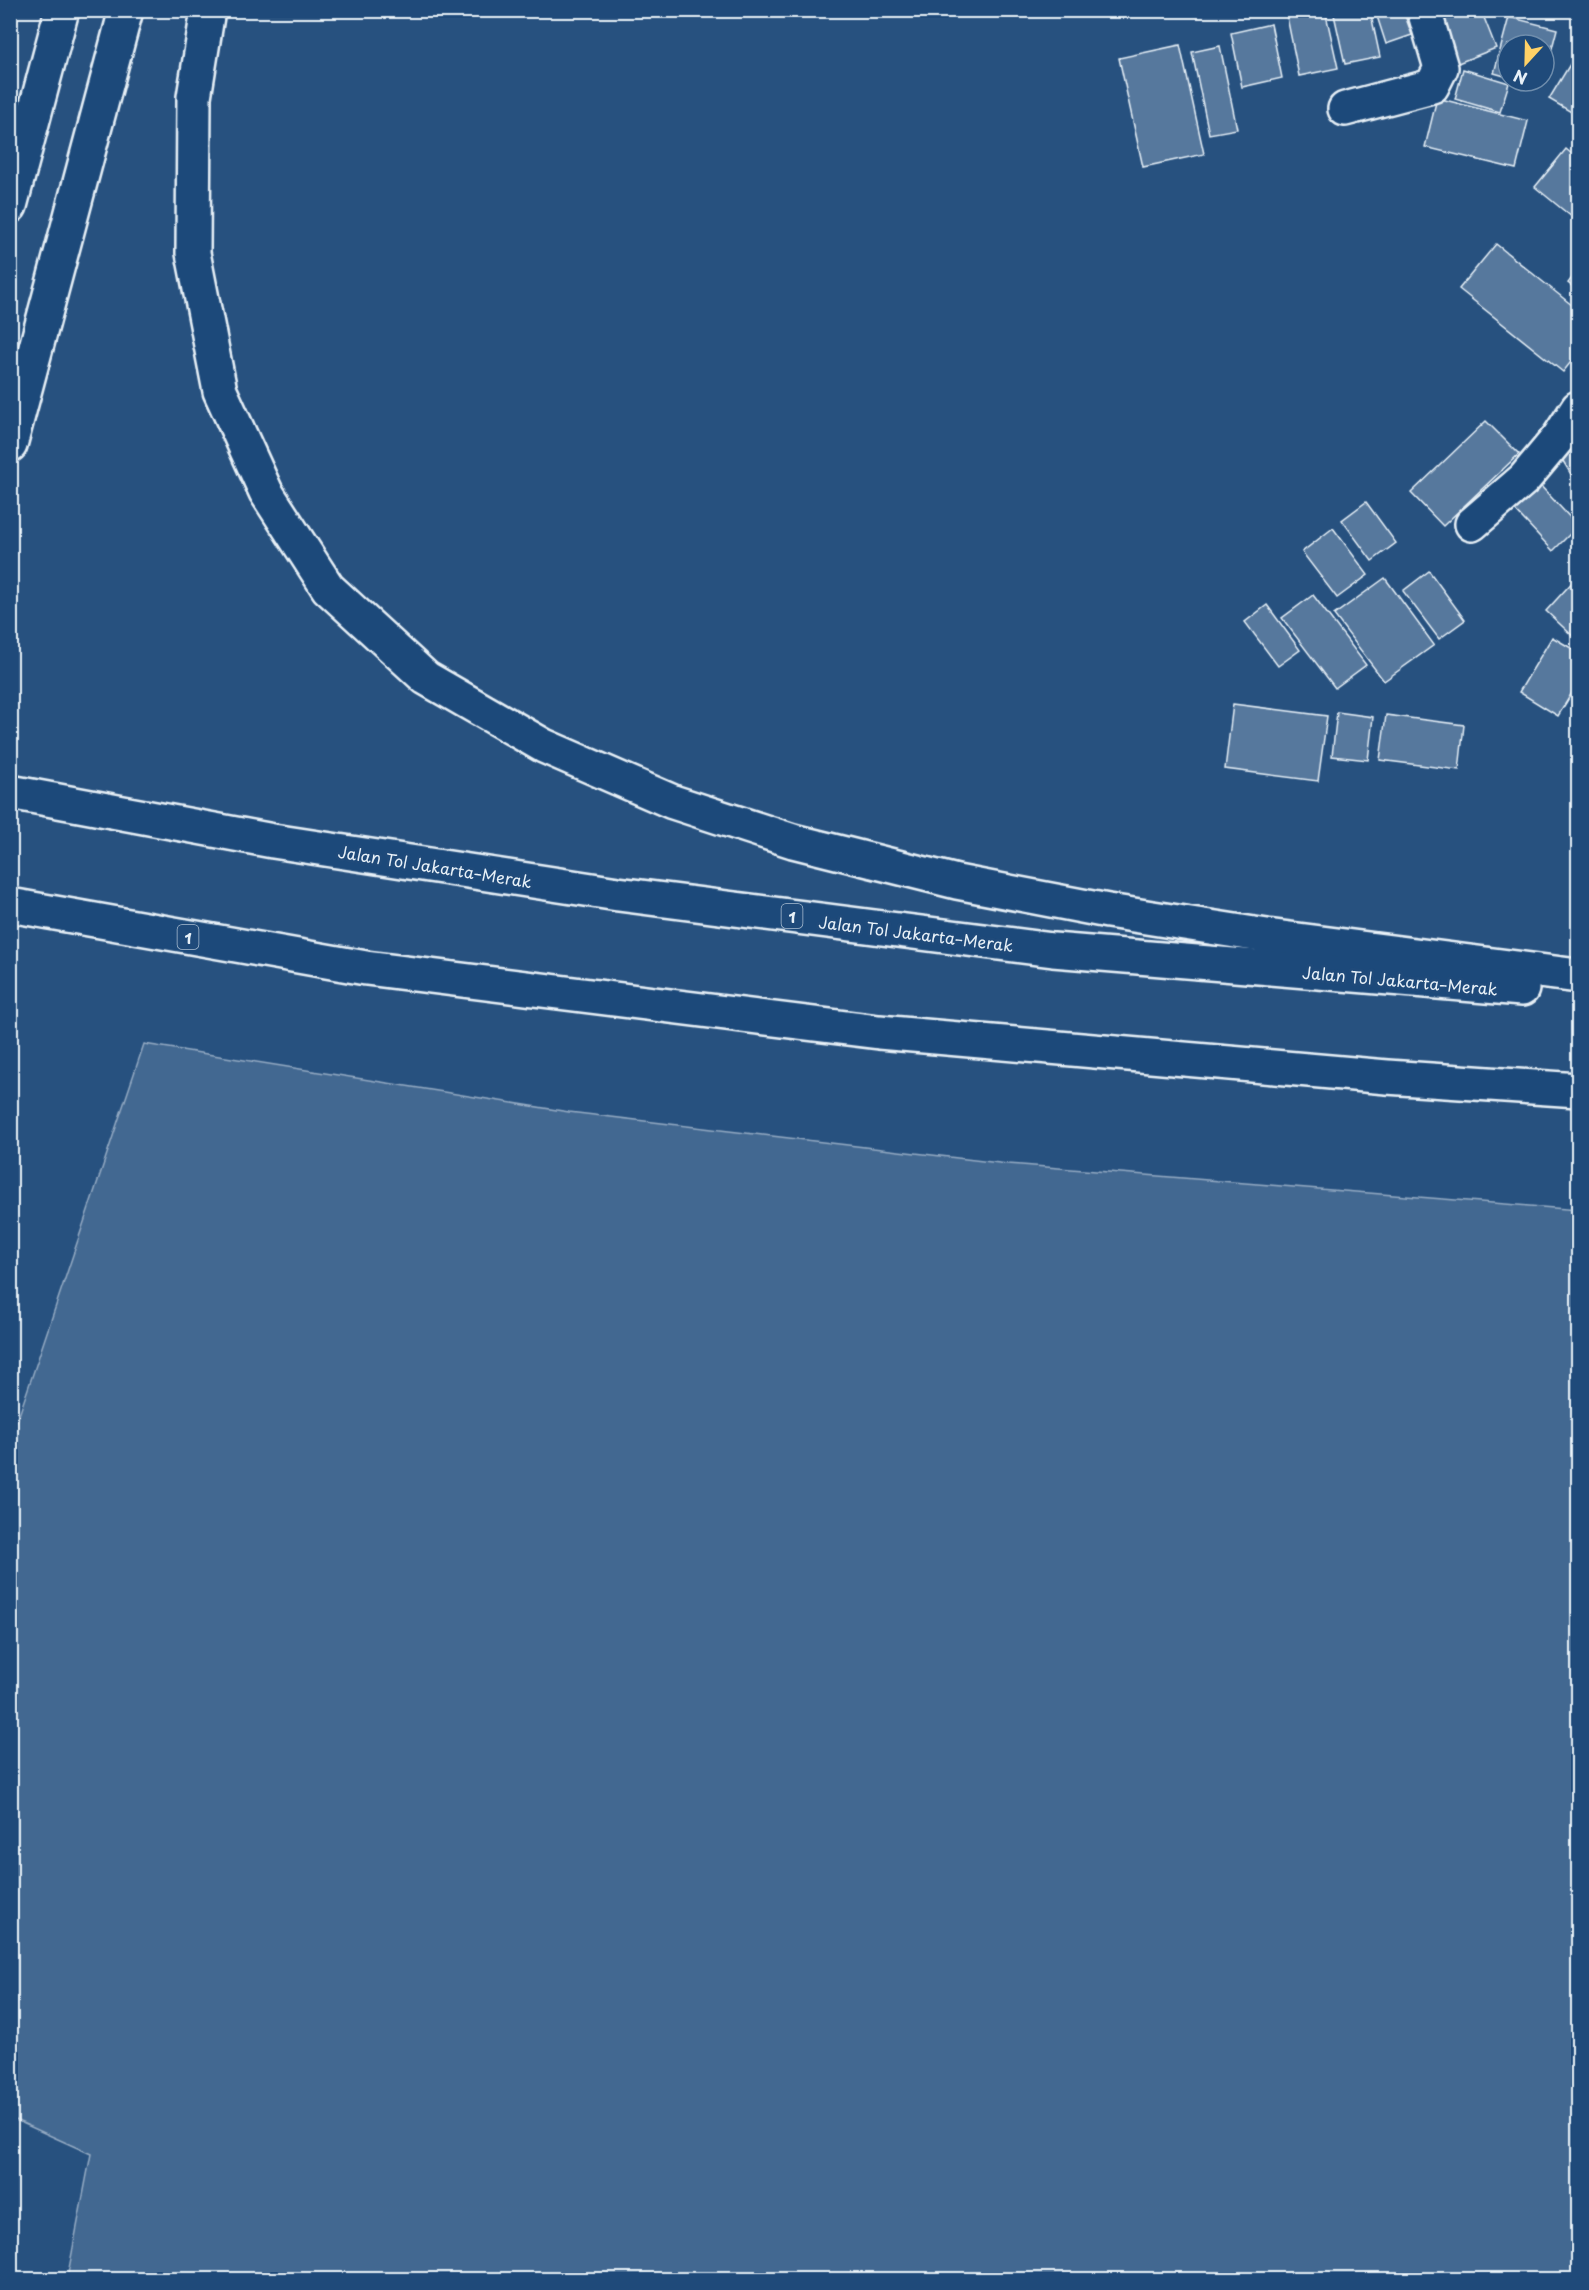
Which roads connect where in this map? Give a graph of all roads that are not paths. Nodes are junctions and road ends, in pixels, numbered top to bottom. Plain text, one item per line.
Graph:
1 (62, 10) edge
2 (126, 10) edge
3 (208, 10) edge
4 (1424, 10) edge
5 (1345, 109) dead end
6 (10, 206) edge
7 (1578, 408) edge
8 (10, 445) edge
9 (1472, 524) dead end
10 (10, 792) edge
11 (10, 905) edge
12 (10, 928) edge
13 (366, 968) junction
14 (1578, 976) edge
15 (1578, 993) edge
16 (1578, 1090) edge

1 - 6 main road
2 - 8 main road
3 - 14 main road
4 - 5 main road
7 - 9 main road
10 - 15 main road, Jalan Tol Jakarta–Merak / 1
11 - 13 main road, 1
12 - 13 main road
13 - 16 main road, 1

